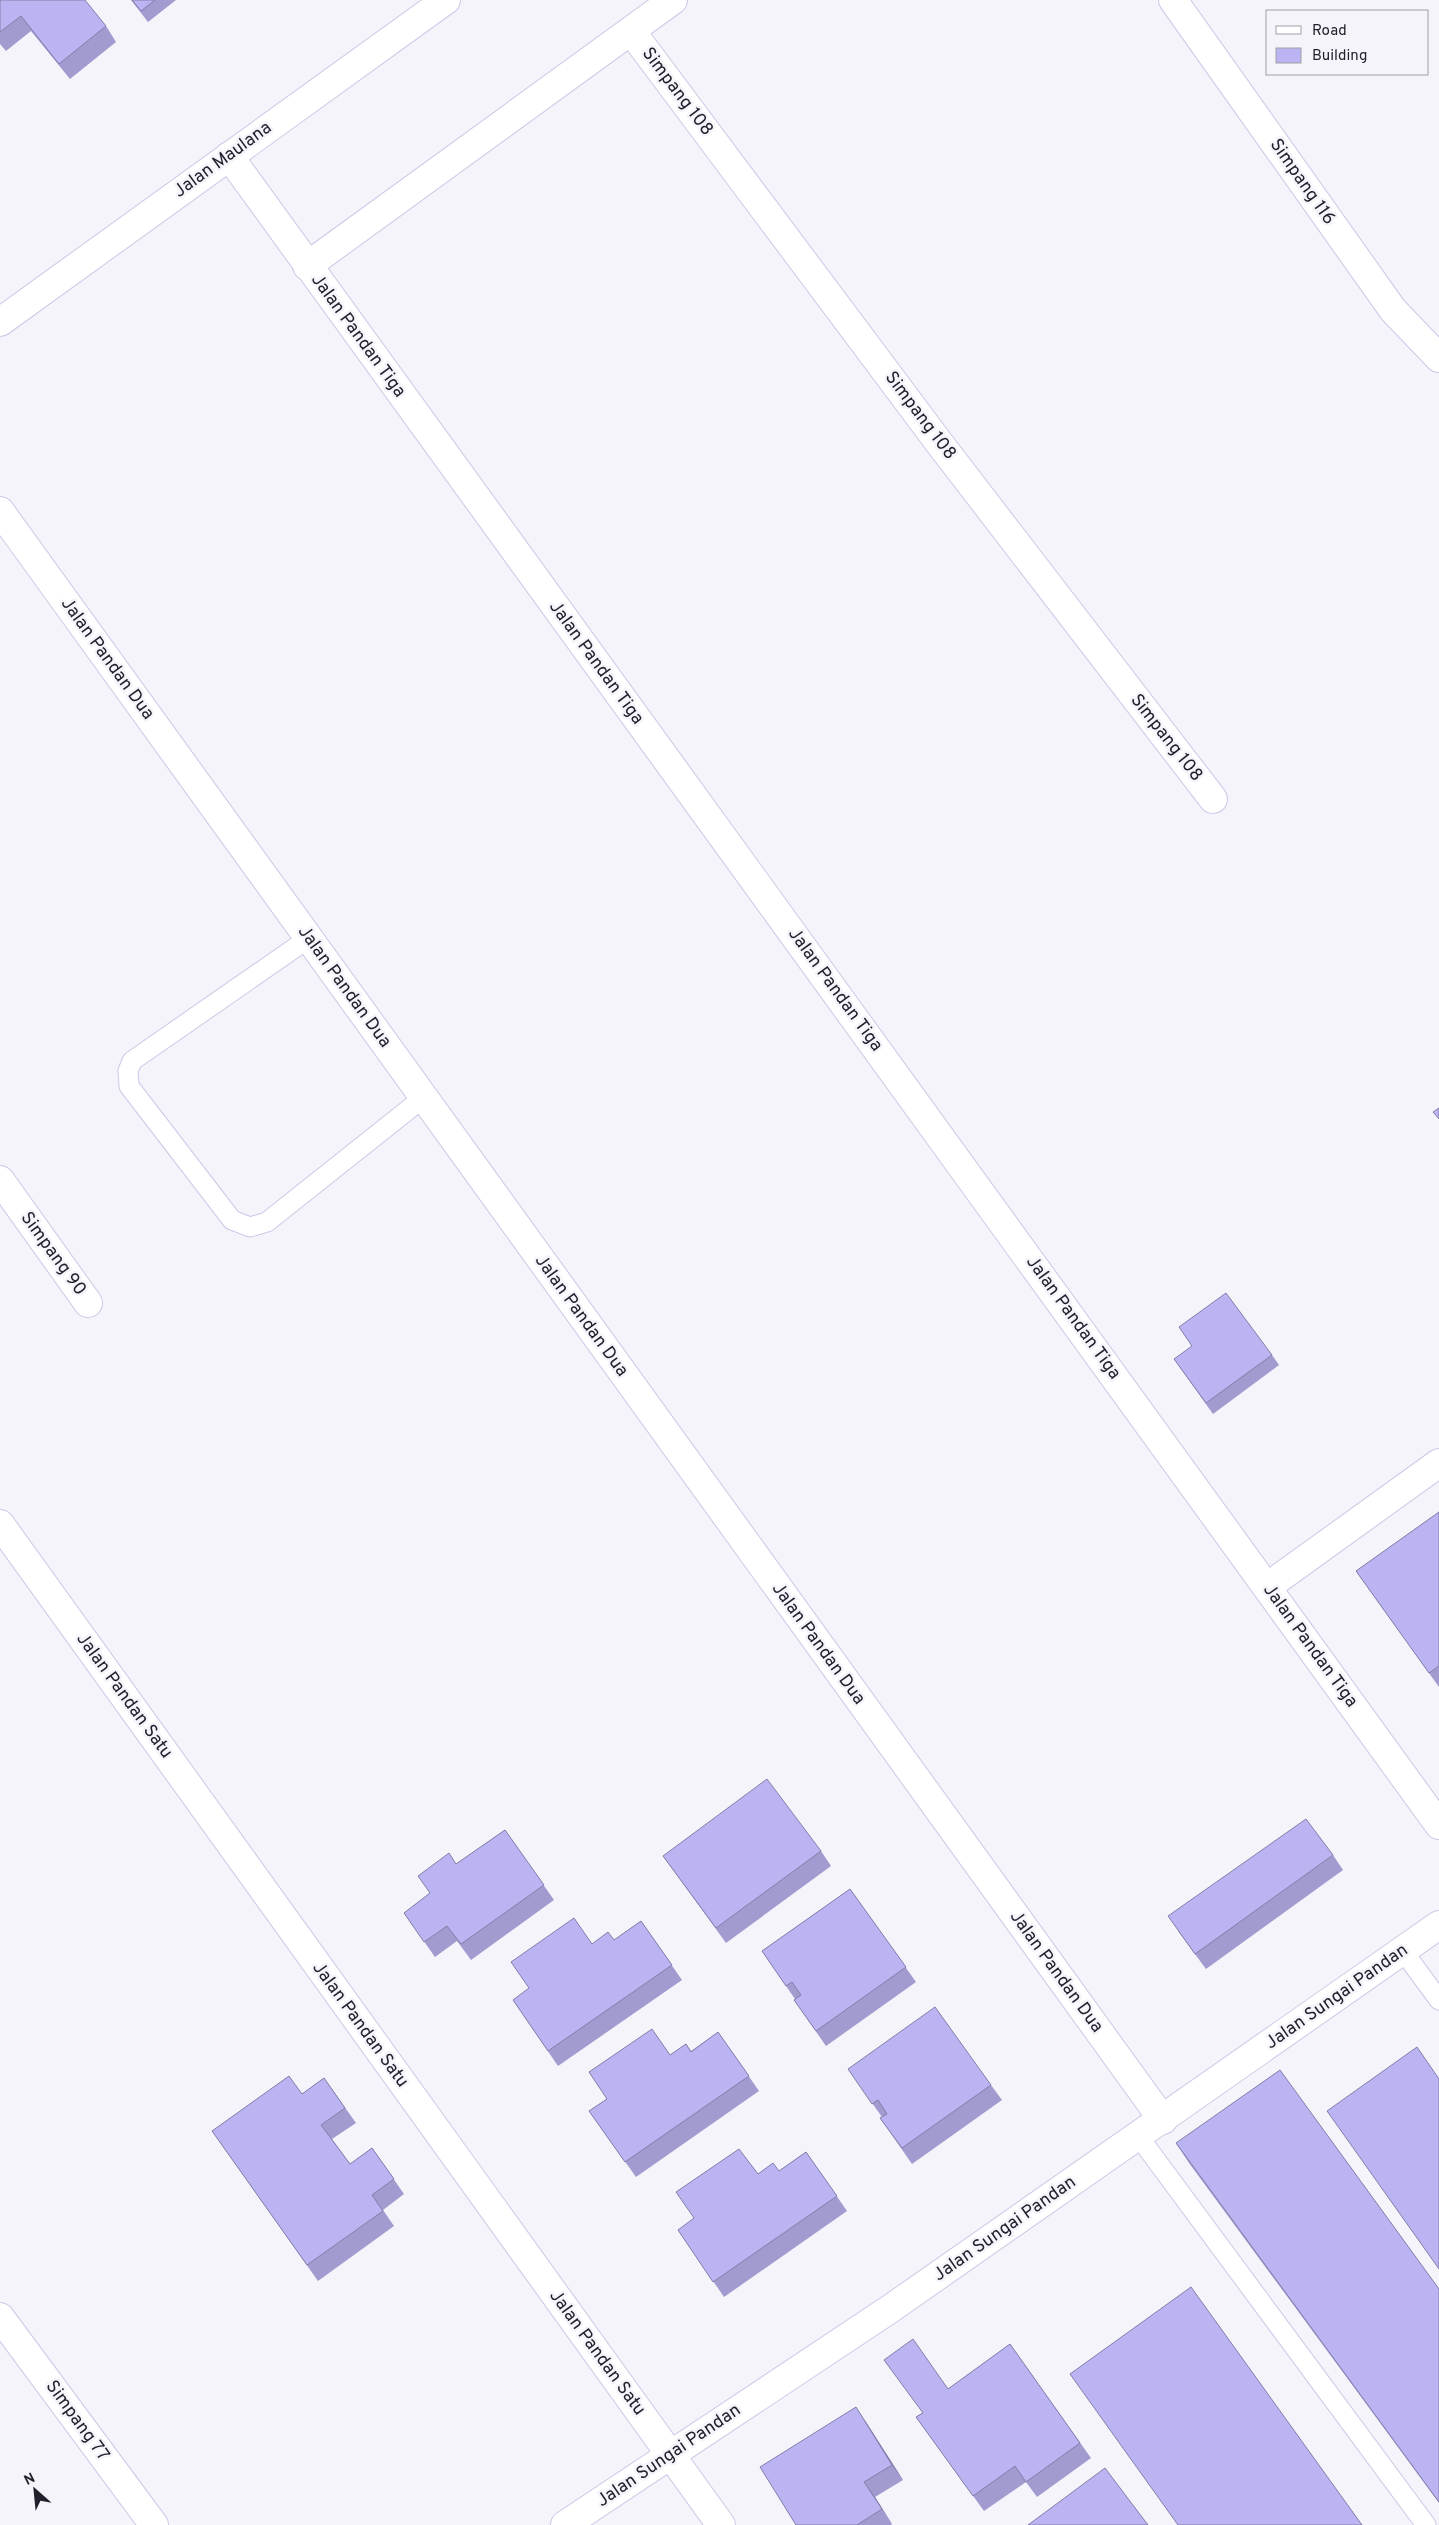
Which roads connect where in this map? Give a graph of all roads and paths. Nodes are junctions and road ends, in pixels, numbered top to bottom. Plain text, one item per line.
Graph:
1 (446, 0) edge
2 (673, 0) edge
3 (1173, 0) edge
4 (631, 31) junction
5 (229, 156) junction
6 (307, 266) junction
7 (0, 322) edge
8 (1439, 358) edge
9 (0, 511) edge
10 (1213, 799) dead end
11 (309, 938) junction
12 (423, 1098) junction
13 (0, 1180) edge
14 (88, 1303) dead end
15 (1439, 1463) edge
16 (0, 1524) edge
17 (1267, 1587) junction
18 (1439, 1826) edge
19 (1439, 1925) edge
20 (1403, 1951) junction
21 (1439, 2000) edge
22 (1163, 2120) junction
23 (1138, 2137) junction
24 (0, 2317) edge
25 (671, 2454) junction
26 (154, 2525) edge
27 (564, 2525) edge
28 (721, 2525) edge
29 (1426, 2525) edge

1 - 5 street, Jalan Maulana
2 - 4 street
3 - 8 street, Simpang 116
4 - 6 street
4 - 10 street, Simpang 108
5 - 6 street, Jalan Pandan Tiga
5 - 7 street, Jalan Maulana
6 - 17 street, Jalan Pandan Tiga
9 - 11 street, Jalan Pandan Dua
11 - 12 street, Jalan Pandan Dua
11 - 12 lane
12 - 22 street, Jalan Pandan Dua
13 - 14 street, Simpang 90
15 - 17 street
16 - 25 street, Jalan Pandan Satu
17 - 18 street, Jalan Pandan Tiga
19 - 20 street, Jalan Sungai Pandan
20 - 21 lane
20 - 22 street, Jalan Sungai Pandan
22 - 23 street, Jalan Sungai Pandan
23 - 25 street, Jalan Sungai Pandan
23 - 29 lane
24 - 26 street, Simpang 77
25 - 27 street, Jalan Sungai Pandan
25 - 28 street, Jalan Pandan Satu

